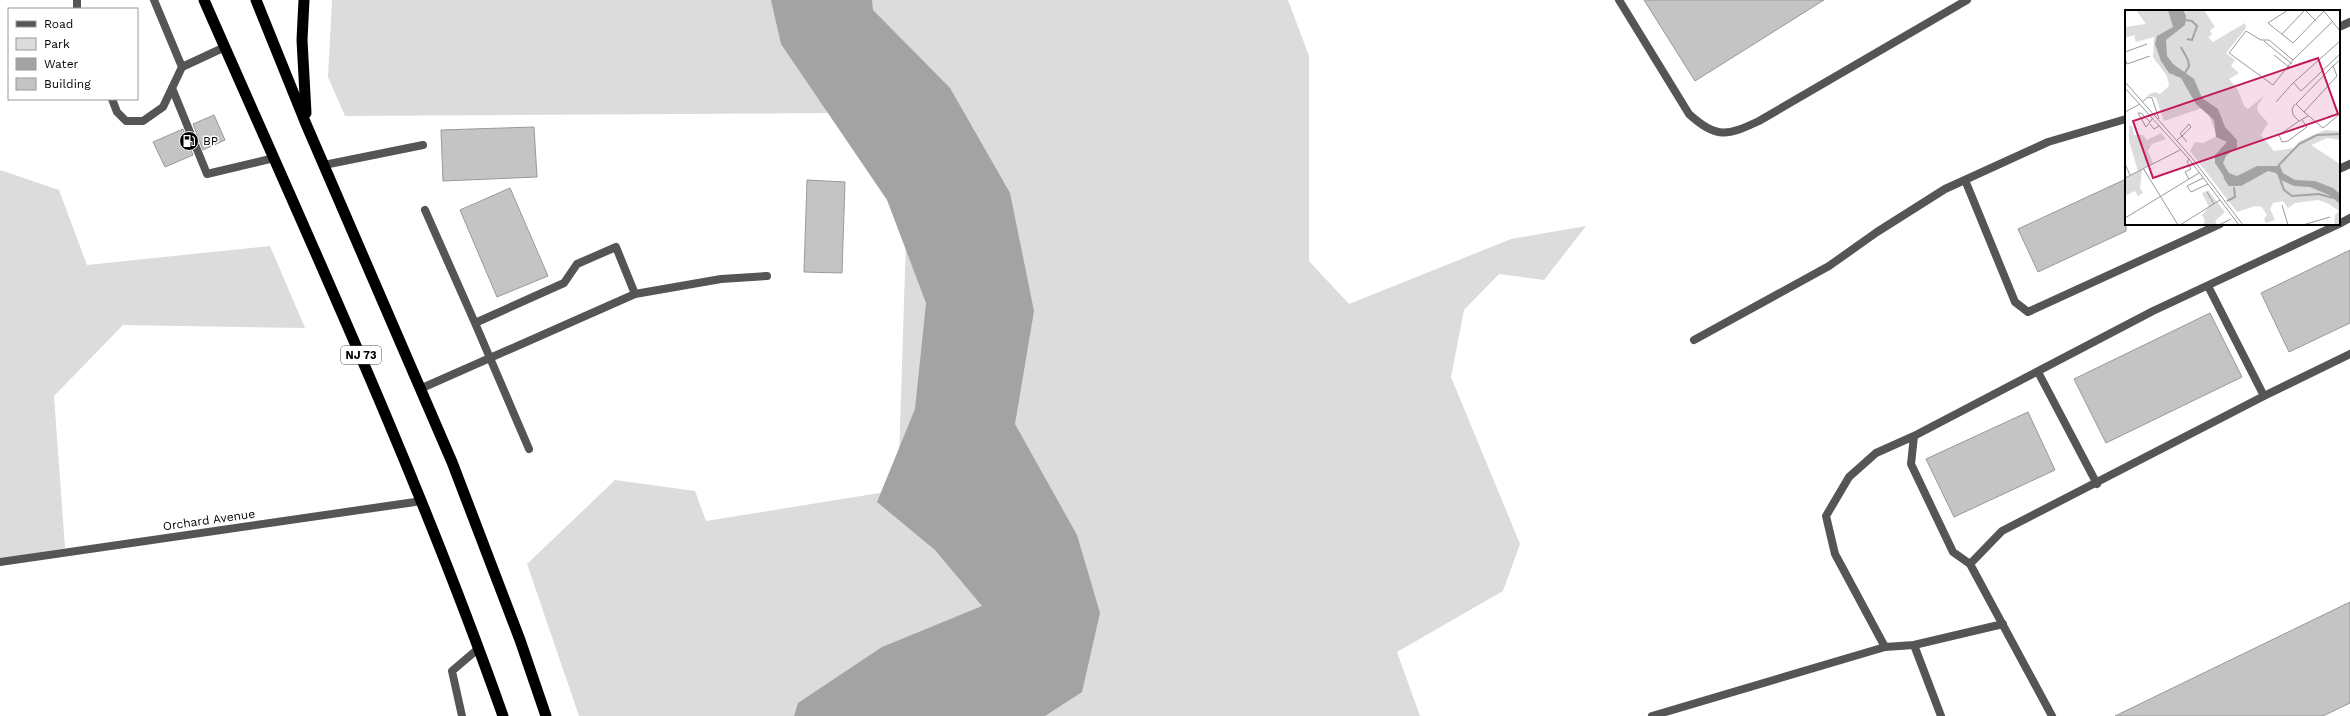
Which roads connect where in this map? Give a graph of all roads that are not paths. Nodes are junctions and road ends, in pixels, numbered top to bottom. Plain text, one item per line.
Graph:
1 (154, 0) edge
2 (204, 0) edge
3 (256, 0) edge
4 (304, 0) edge
5 (1619, 0) edge
6 (1967, 0) edge
7 (2350, 22) edge
8 (2340, 27) edge
9 (225, 47) junction
10 (182, 67) junction
11 (172, 88) junction
12 (112, 100) edge
13 (2125, 119) edge
14 (306, 124) junction
15 (423, 145) dead end
16 (274, 158) junction
17 (2350, 164) edge
18 (324, 165) junction
19 (2340, 169) edge
20 (1965, 180) junction
21 (425, 210) dead end
22 (2350, 218) edge
23 (2340, 223) edge
24 (2218, 225) edge
25 (2337, 225) edge
26 (767, 276) dead end
27 (2208, 286) junction
28 (635, 294) junction
29 (475, 323) junction
30 (1694, 340) dead end
31 (2350, 354) edge
32 (490, 357) junction
33 (2038, 372) junction
34 (422, 388) junction
35 (2264, 396) junction
36 (1914, 436) junction
37 (529, 449) dead end
38 (2097, 484) junction
39 (422, 501) junction
40 (0, 562) edge
41 (1970, 564) junction
42 (2003, 624) junction
43 (1914, 645) junction
44 (1885, 647) junction
45 (479, 648) junction
46 (462, 716) edge
47 (504, 716) edge
48 (546, 716) edge
49 (1652, 716) edge
50 (1941, 716) edge
51 (2052, 716) edge

1 - 10 street
2 - 9 highway, NJ 73
3 - 14 highway
4 - 14 highway
5 - 6 street
7 - 8 street
9 - 10 street
9 - 16 highway, NJ 73
10 - 11 street
11 - 12 street
11 - 16 street
13 - 20 street
14 - 18 highway
15 - 18 street
16 - 39 highway, NJ 73
17 - 19 street
18 - 34 highway
20 - 24 street
20 - 30 street
21 - 29 street
22 - 23 street
25 - 27 street
26 - 28 street
27 - 33 street
27 - 35 street
28 - 29 street
28 - 32 street
29 - 32 street
31 - 35 street
32 - 34 street
32 - 37 street
33 - 36 street
33 - 38 street
34 - 48 highway
35 - 38 street
36 - 41 street
36 - 44 street
38 - 41 street
39 - 40 street, Orchard Avenue
39 - 45 highway, NJ 73
41 - 42 street
42 - 43 street
42 - 51 street
43 - 44 street
43 - 50 street
44 - 49 street
45 - 46 street
45 - 47 highway, NJ 73

